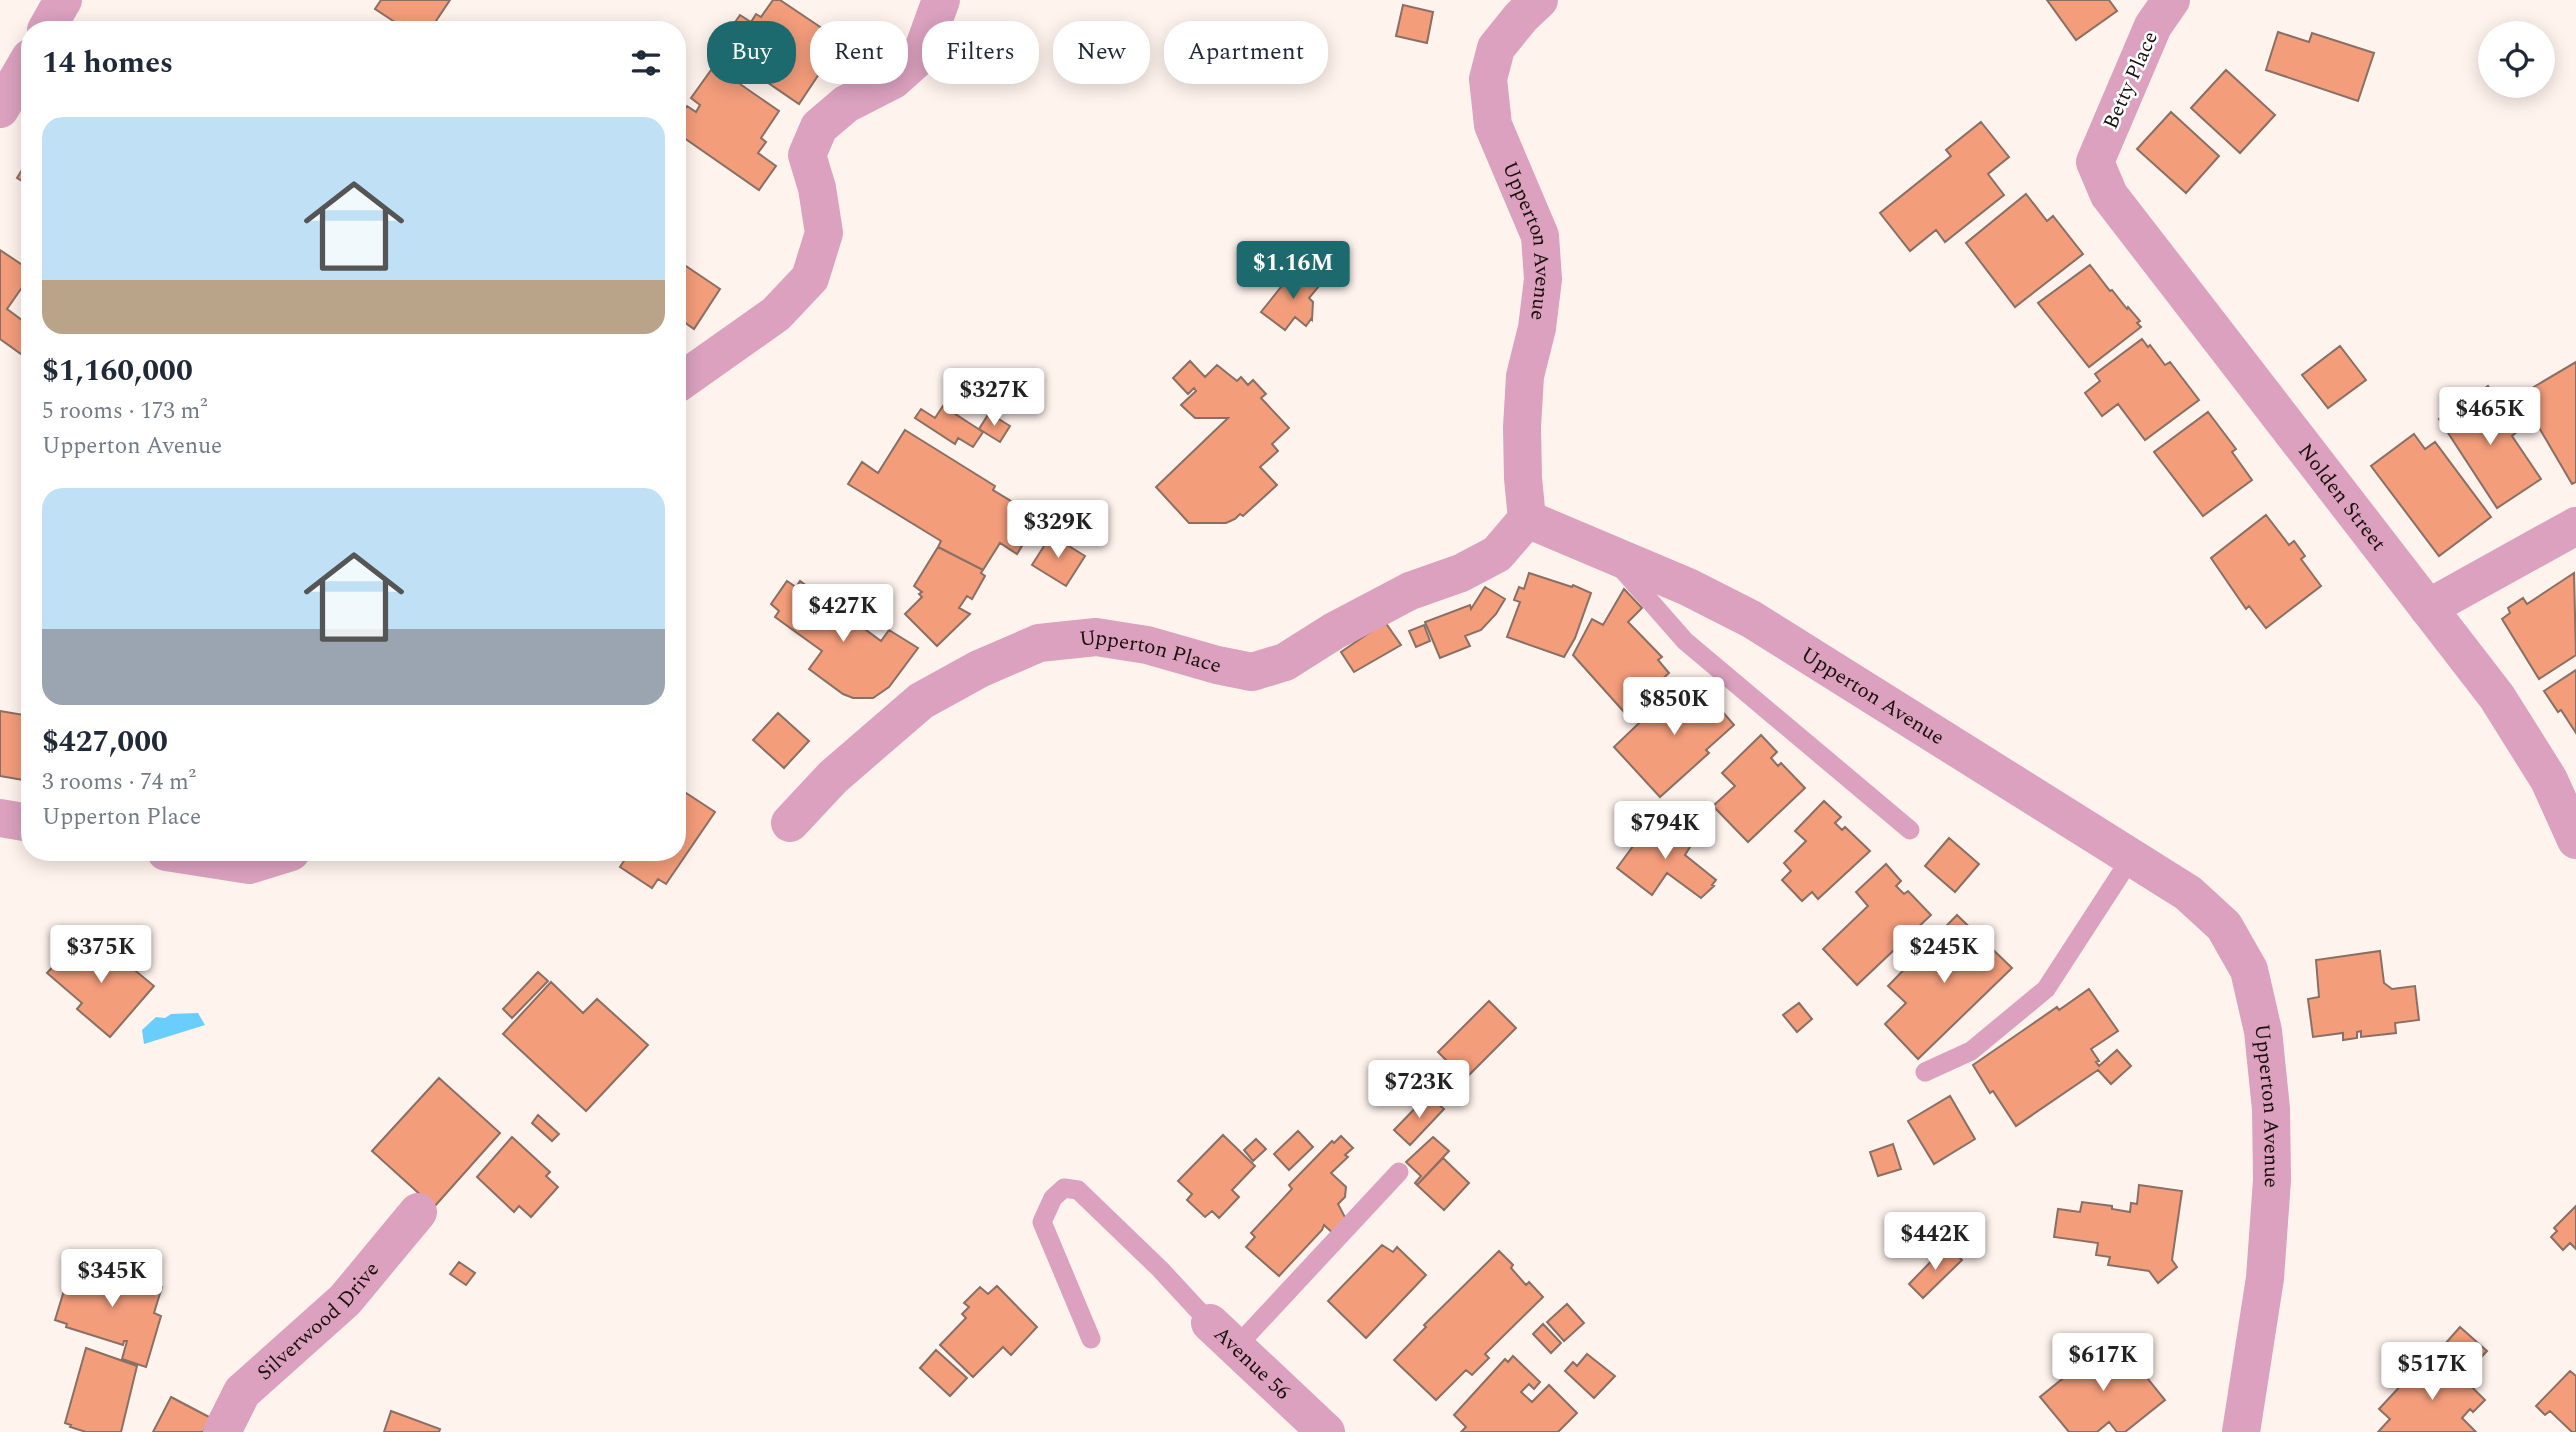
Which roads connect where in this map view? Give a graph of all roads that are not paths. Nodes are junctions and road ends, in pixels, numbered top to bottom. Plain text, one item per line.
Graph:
1 (64, 0) edge
2 (941, 0) edge
3 (1539, 0) edge
4 (2171, 0) edge
5 (51, 21) edge
6 (21, 73) edge
7 (0, 109) edge
8 (2095, 162) joint
9 (686, 378) edge
10 (1527, 519) junction
11 (2576, 526) edge
12 (1608, 554) junction
13 (2428, 608) junction
14 (0, 818) edge
15 (21, 822) edge
16 (790, 823) dead end
17 (1910, 830) dead end
18 (2576, 840) edge
19 (2131, 858) junction
20 (223, 861) edge
21 (262, 861) edge
22 (1925, 1072) dead end
23 (1399, 1172) dead end
24 (418, 1212) dead end
25 (1223, 1335) junction
26 (1091, 1339) dead end
27 (222, 1432) edge
28 (1326, 1432) edge
29 (2241, 1432) edge

1 - 5 street
2 - 9 street
3 - 10 street, Upperton Avenue
4 - 8 street, Betty Place
6 - 7 street
8 - 13 street, Nolden Street
10 - 12 street, Upperton Avenue
10 - 16 street, Upperton Place
11 - 13 street
12 - 17 lane
12 - 19 street, Upperton Avenue
13 - 18 street, Nolden Street
14 - 15 street
19 - 22 lane
19 - 29 street, Upperton Avenue
20 - 21 street
23 - 25 lane
24 - 27 street, Silverwood Drive
25 - 26 lane
25 - 28 street, Avenue 56

